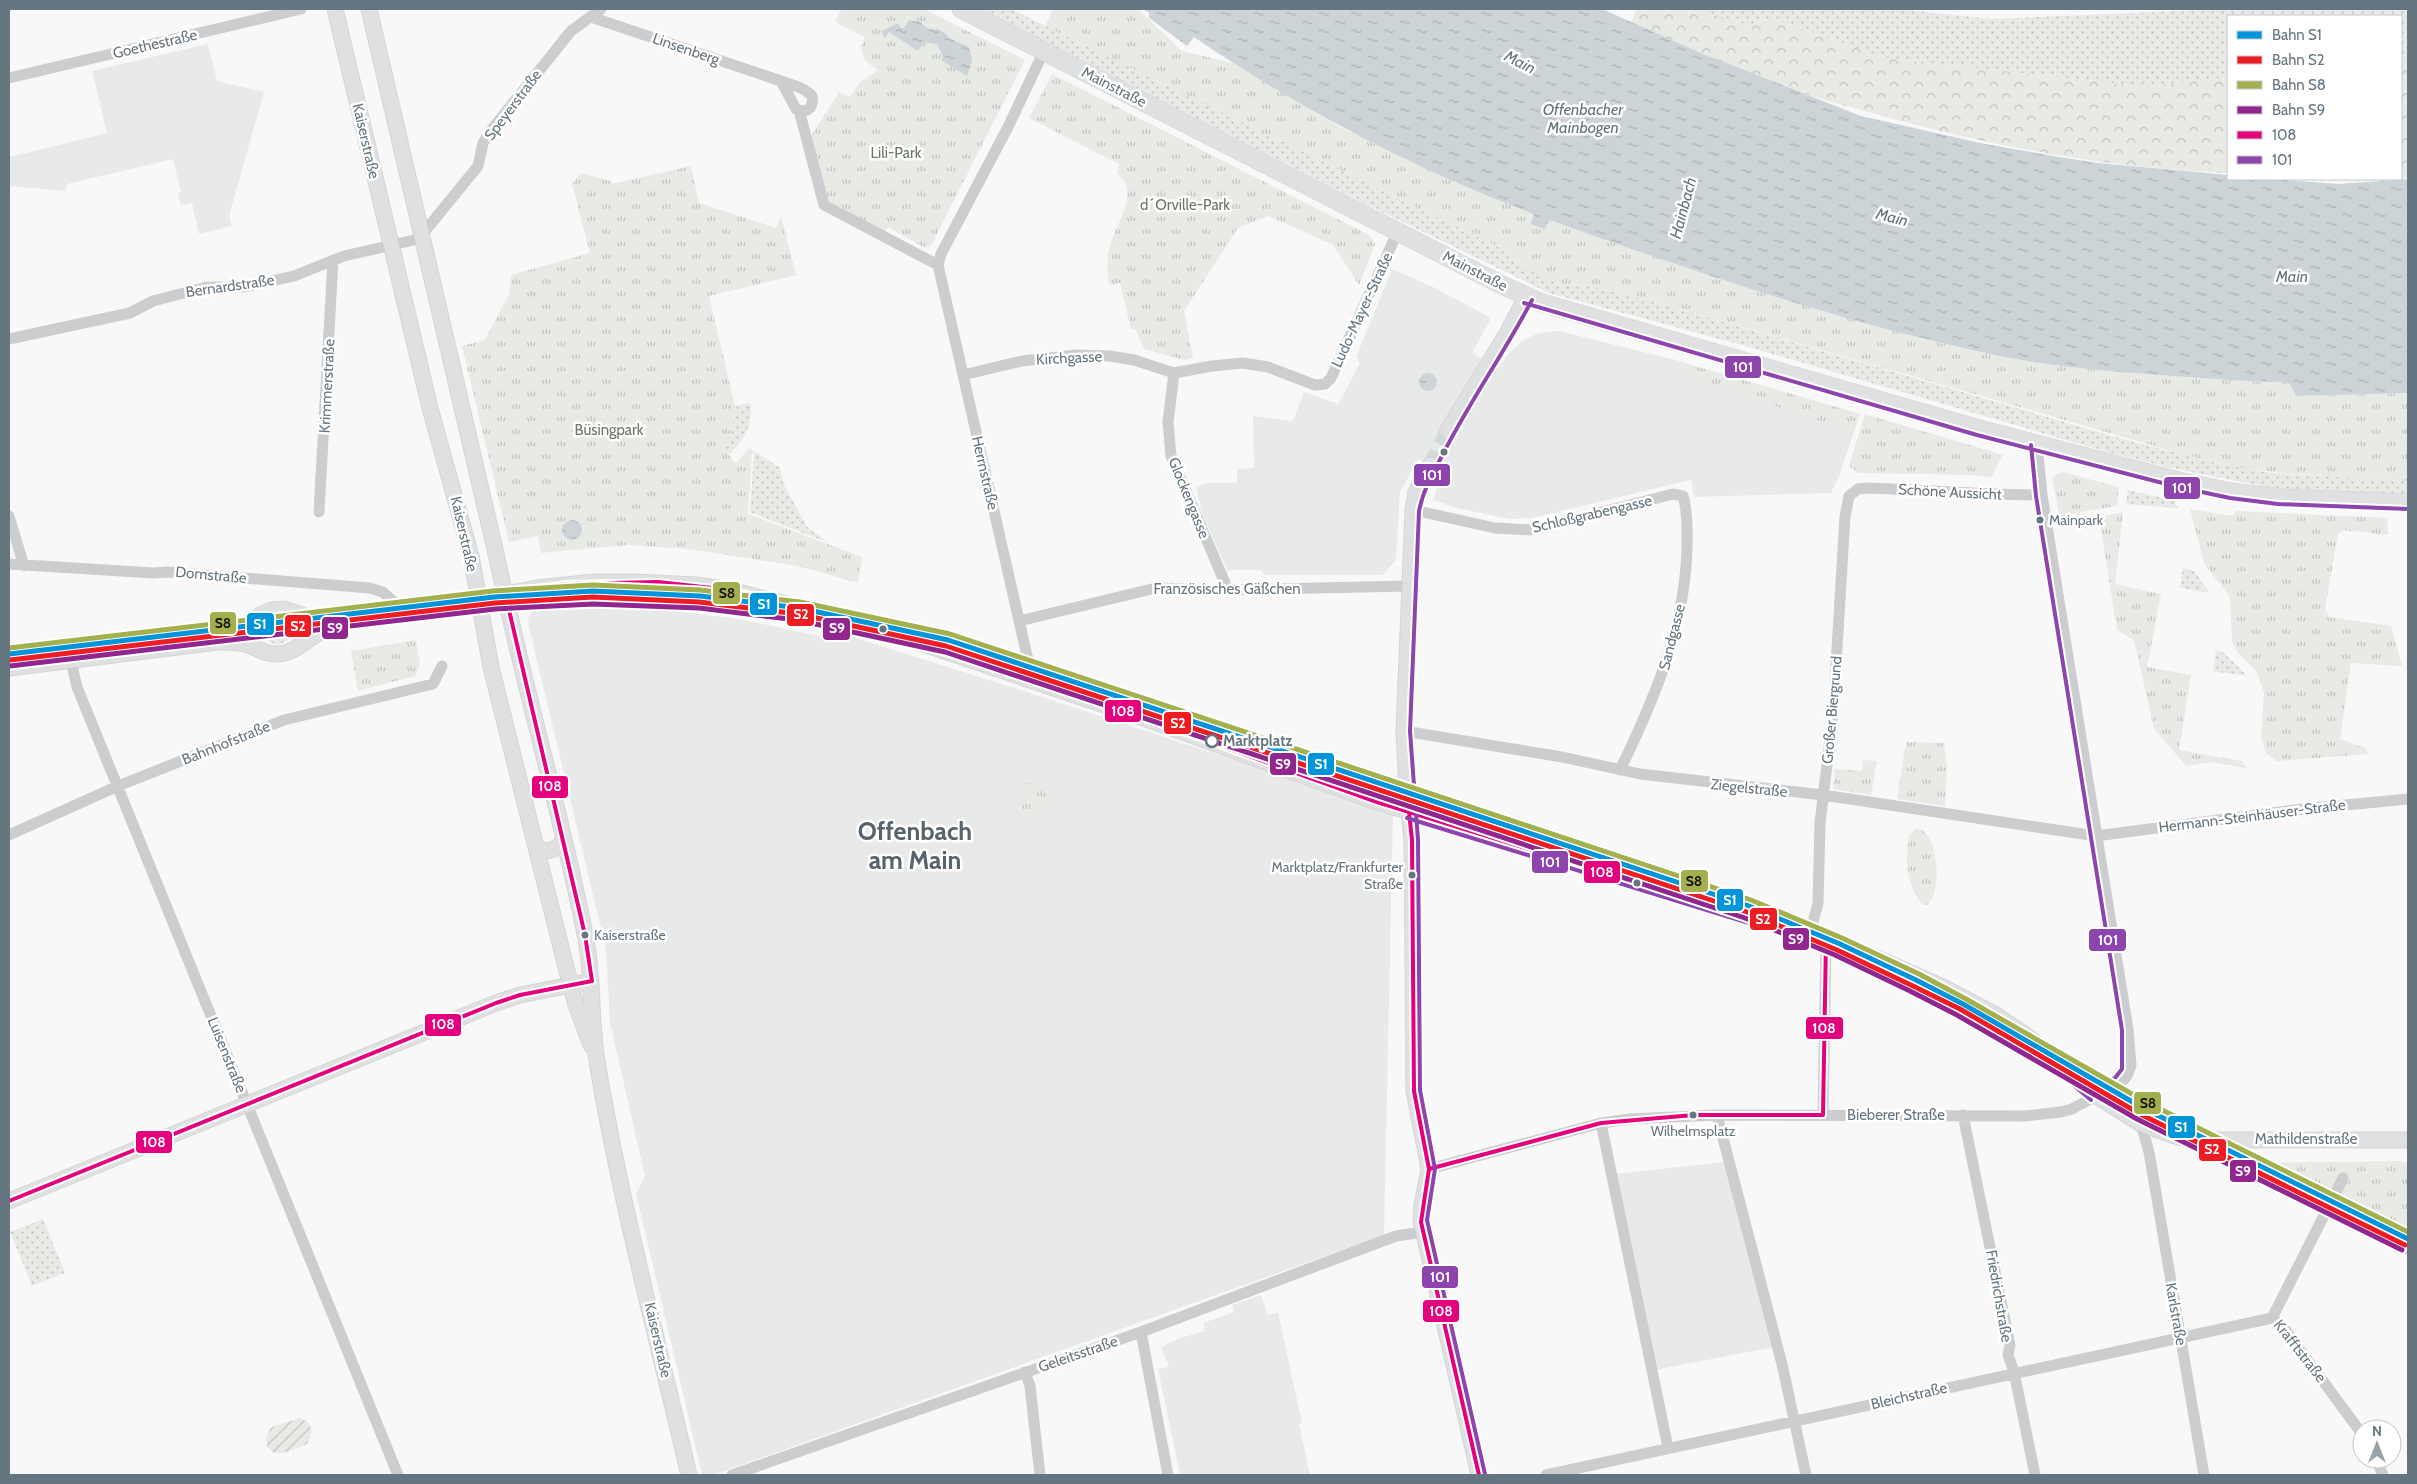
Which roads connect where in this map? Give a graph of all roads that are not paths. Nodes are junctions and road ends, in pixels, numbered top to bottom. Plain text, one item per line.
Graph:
1 (300, 9) edge
2 (335, 9) edge
3 (369, 9) edge
4 (601, 9) edge
5 (961, 9) edge
6 (591, 17) junction
7 (1044, 51) junction
8 (9, 78) edge
9 (781, 82) junction
10 (799, 110) junction
11 (1398, 231) junction
12 (421, 236) junction
13 (391, 246) junction
14 (333, 260) junction
15 (938, 265) junction
16 (1526, 297) junction
17 (9, 339) edge
18 (1174, 373) junction
19 (963, 375) junction
20 (1321, 385) joint
21 (1448, 430) tunnel mouth
22 (2037, 444) junction
23 (1430, 465) tunnel mouth
24 (1858, 489) joint
25 (2042, 495) junction
26 (1683, 496) joint
27 (2408, 503) edge
28 (1413, 510) junction
29 (320, 512) dead end
30 (9, 516) edge
31 (9, 564) edge
32 (24, 566) junction
33 (1409, 586) junction
34 (1228, 590) junction
35 (505, 593) junction
36 (478, 600) junction
37 (404, 612) junction
38 (347, 621) junction
39 (1019, 622) junction
40 (195, 644) junction
41 (71, 661) junction
42 (442, 666) dead end
43 (9, 668) edge
44 (1034, 682) junction
45 (1404, 731) junction
46 (1620, 770) junction
47 (118, 786) junction
48 (1823, 795) junction
49 (2408, 799) edge
50 (1409, 812) junction
51 (9, 835) edge
52 (2096, 836) junction
53 (563, 841) junction
54 (537, 848) junction
55 (1806, 934) junction
56 (1826, 941) junction
57 (596, 980) junction
58 (571, 985) junction
59 (596, 1058) junction
60 (2095, 1095) junction
61 (247, 1104) junction
62 (1716, 1115) junction
63 (1823, 1115) junction
64 (1964, 1115) junction
65 (1601, 1123) junction
66 (2141, 1124) junction
67 (2178, 1137) junction
68 (2408, 1140) edge
69 (2205, 1144) junction
70 (2149, 1152) junction
71 (1429, 1169) junction
72 (2343, 1178) dead end
73 (9, 1201) edge
74 (2327, 1210) junction
75 (1423, 1232) junction
76 (2408, 1250) edge
77 (2272, 1318) junction
78 (1141, 1332) junction
79 (2181, 1337) junction
80 (1025, 1372) junction
81 (2014, 1372) junction
82 (2352, 1420) edge
83 (1795, 1422) junction
84 (1668, 1448) junction
85 (398, 1475) edge
86 (690, 1475) edge
87 (732, 1475) edge
88 (1040, 1475) edge
89 (1168, 1475) edge
90 (1479, 1475) edge
91 (1546, 1475) edge
92 (1806, 1475) edge
93 (2035, 1475) edge
94 (2204, 1475) edge

1 - 8 street, Goethestraße
2 - 13 main road, Kaiserstraße
3 - 12 main road, Kaiserstraße
4 - 6 street, Speyerstraße
5 - 7 main road, Mainstraße
6 - 9 street, Linsenberg
6 - 12 street, Speyerstraße
7 - 11 main road, Mainstraße
7 - 15 street
9 - 10 street
9 - 10 street, Linsenberg
10 - 15 street
11 - 16 main road, Mainstraße
11 - 20 street, Ludo-Mayer-Straße
12 - 13 street, Bernardstraße
12 - 35 main road, Kaiserstraße
13 - 14 street, Bernardstraße
13 - 36 main road, Kaiserstraße
14 - 17 street, Bernardstraße
14 - 29 street, Krimmerstraße
15 - 19 street, Herrnstraße
16 - 21 main road
16 - 22 main road, Mainstraße
18 - 19 street, Kirchgasse
18 - 20 street, Kirchgasse
18 - 34 street, Glockengasse
19 - 39 street, Herrnstraße
22 - 25 street
22 - 27 main road, Mainstraße
23 - 28 main road
24 - 25 street, Schöne Aussicht
24 - 48 street, Großer Biergrund
25 - 52 street
26 - 28 street, Schloßgrabengasse
26 - 46 street, Sandgasse
28 - 33 main road
30 - 32 street
31 - 32 street, Domstraße
32 - 37 street, Domstraße
33 - 34 street, Französisches Gäßchen
33 - 45 main road
34 - 39 street, Französisches Gäßchen
35 - 36 main road
35 - 44 main road
35 - 53 main road, Kaiserstraße
36 - 37 main road
36 - 54 main road, Kaiserstraße
37 - 38 main road
38 - 40 main road
38 - 40 main road
39 - 44 street, Herrnstraße
40 - 41 main road
41 - 43 main road
41 - 47 street, Luisenstraße
42 - 47 street, Bahnhofstraße
44 - 50 main road
45 - 46 street, Ziegelstraße
45 - 50 main road
46 - 48 street, Ziegelstraße
47 - 51 street, Bahnhofstraße
47 - 61 street, Luisenstraße
48 - 52 street, Ziegelstraße
48 - 55 street, Großer Biergrund
49 - 52 street, Hermann-Steinhäuser-Straße
50 - 55 main road
50 - 71 main road
52 - 60 street
53 - 54 main road
53 - 57 main road, Kaiserstraße
54 - 58 main road, Kaiserstraße
55 - 56 main road
56 - 60 main road
56 - 63 street
57 - 58 main road
57 - 59 main road, Kaiserstraße
58 - 59 main road, Kaiserstraße
58 - 61 main road
59 - 86 main road, Kaiserstraße
60 - 64 street, Bieberer Straße
60 - 66 main road
61 - 73 main road
61 - 85 street, Luisenstraße
62 - 63 street, Bieberer Straße
62 - 65 street, Bieberer Straße
62 - 83 street
63 - 64 street, Bieberer Straße
64 - 81 street, Friedrichstraße
65 - 71 street, Bieberer Straße
65 - 84 street
66 - 67 main road
66 - 70 street, Karlstraße
67 - 69 main road
67 - 70 street
68 - 69 main road, Mathildenstraße
69 - 74 street
70 - 79 street, Karlstraße
71 - 75 main road
72 - 74 street, Krafftstraße
74 - 76 street
74 - 77 street, Krafftstraße
75 - 78 street, Geleitsstraße
75 - 90 main road
77 - 79 street, Bleichstraße
77 - 82 street, Krafftstraße
78 - 80 street, Geleitsstraße
78 - 89 street
79 - 81 street, Bleichstraße
79 - 94 street, Karlstraße
80 - 87 street, Geleitsstraße
80 - 88 street
81 - 83 street, Bleichstraße
81 - 93 street, Friedrichstraße
83 - 84 street, Bleichstraße
83 - 92 street
84 - 91 street, Bleichstraße

